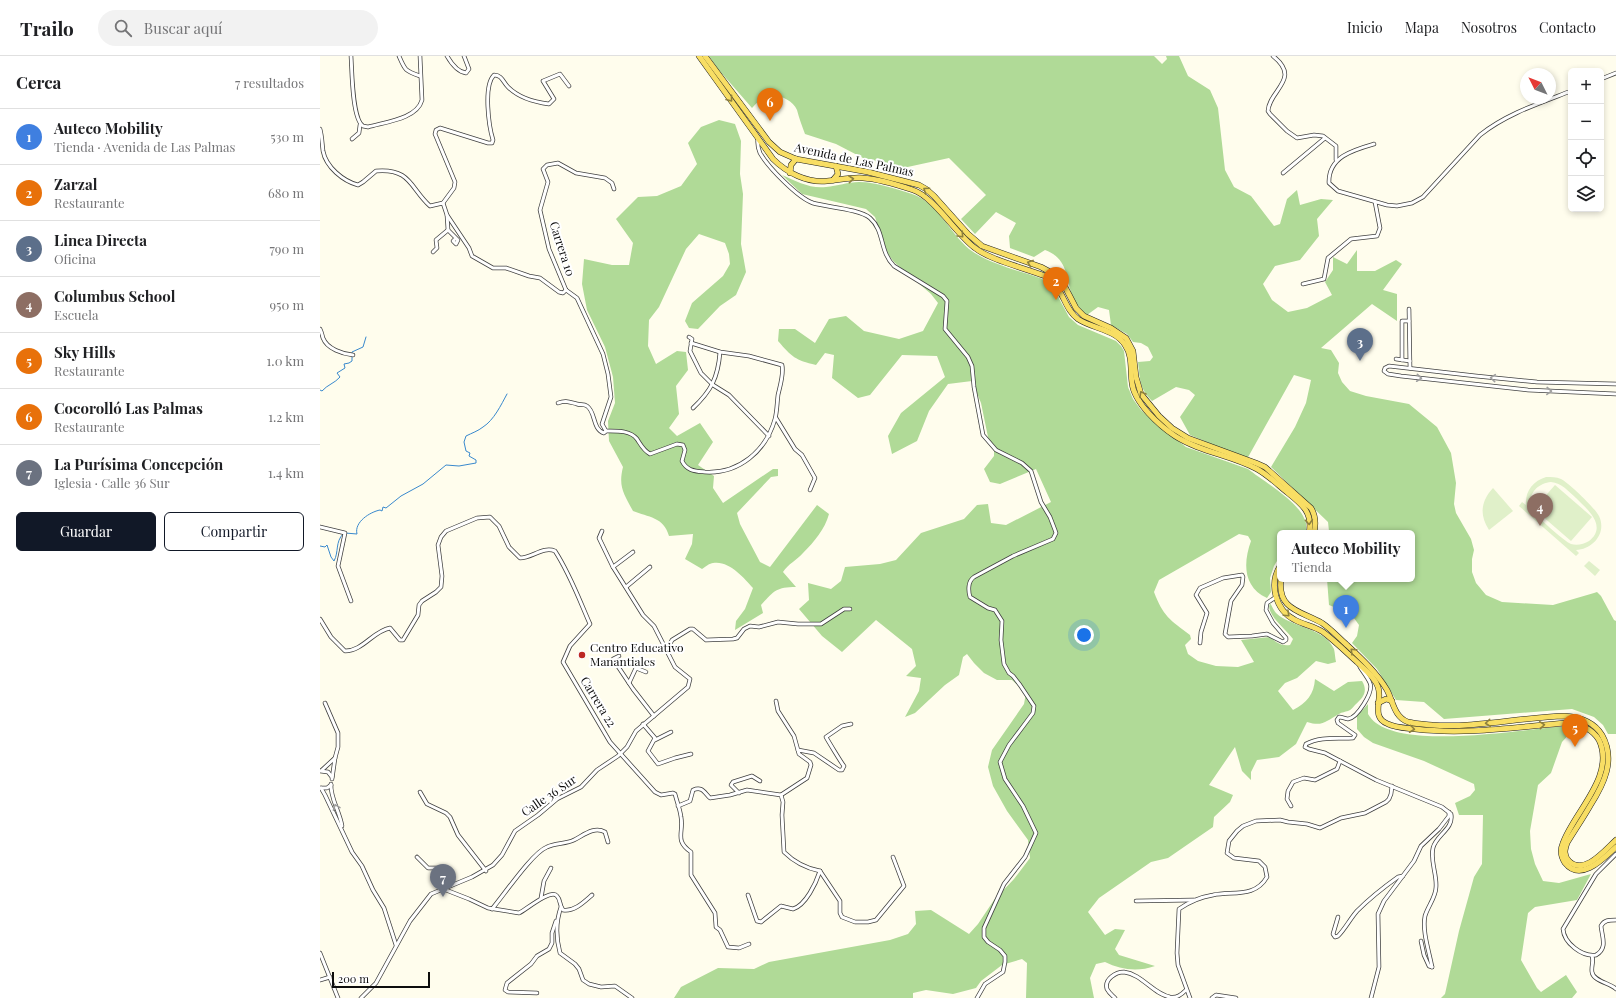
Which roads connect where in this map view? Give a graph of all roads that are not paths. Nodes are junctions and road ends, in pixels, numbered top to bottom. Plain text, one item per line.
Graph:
1 (351, 56) edge
2 (399, 56) edge
3 (420, 56) edge
4 (447, 56) edge
5 (464, 56) edge
6 (699, 56) edge
7 (705, 56) edge
8 (1273, 56) edge
9 (1616, 73) edge
10 (420, 76) junction
11 (1604, 78) edge
12 (569, 86) dead end
13 (1568, 92) edge
14 (360, 125) junction
15 (320, 129) edge
16 (758, 136) junction
17 (1325, 138) junction
18 (352, 139) dead end
19 (1374, 144) dead end
20 (796, 159) junction
21 (1336, 160) junction
22 (836, 166) junction
23 (790, 173) junction
24 (1283, 173) dead end
25 (833, 180) junction
26 (614, 189) dead end
27 (1375, 202) junction
28 (443, 203) junction
29 (447, 215) junction
30 (448, 230) junction
31 (455, 239) dead end
32 (433, 252) dead end
33 (1303, 284) dead end
34 (566, 290) junction
35 (1409, 309) dead end
36 (1409, 321) junction
37 (320, 329) edge
38 (689, 338) dead end
39 (691, 343) junction
40 (720, 352) junction
41 (353, 355) dead end
42 (1396, 359) dead end
43 (1402, 360) junction
44 (1410, 361) junction
45 (1410, 368) junction
46 (1616, 384) edge
47 (713, 385) junction
48 (1616, 393) edge
49 (558, 403) dead end
50 (693, 408) dead end
51 (776, 418) junction
52 (606, 430) junction
53 (769, 436) junction
54 (810, 490) dead end
55 (320, 527) edge
56 (602, 530) dead end
57 (1309, 530) edge
58 (1314, 530) edge
59 (633, 552) dead end
60 (613, 567) junction
61 (650, 567) dead end
62 (1277, 573) edge
63 (1281, 582) edge
64 (626, 587) junction
65 (1276, 596) junction
66 (351, 601) dead end
67 (850, 610) dead end
68 (320, 619) edge
69 (1200, 643) dead end
70 (667, 650) junction
71 (619, 656) dead end
72 (1357, 662) junction
73 (646, 672) dead end
74 (629, 683) junction
75 (776, 701) dead end
76 (1392, 701) junction
77 (326, 703) dead end
78 (1378, 703) junction
79 (654, 716) junction
80 (1399, 716) junction
81 (644, 724) junction
82 (851, 724) dead end
83 (1393, 726) junction
84 (671, 732) dead end
85 (655, 740) junction
86 (798, 750) junction
87 (621, 754) junction
88 (691, 754) dead end
89 (335, 758) junction
90 (1340, 761) junction
91 (320, 771) edge
92 (332, 779) junction
93 (760, 781) dead end
94 (331, 784) junction
95 (1392, 786) junction
96 (320, 788) edge
97 (420, 792) dead end
98 (739, 793) junction
99 (781, 794) junction
100 (678, 806) junction
101 (1291, 806) dead end
102 (1449, 812) junction
103 (342, 830) junction
104 (1616, 840) edge
105 (608, 842) dead end
106 (1616, 847) edge
107 (1616, 854) edge
108 (417, 857) dead end
109 (893, 857) dead end
110 (551, 868) dead end
111 (486, 871) junction
112 (820, 871) junction
113 (1403, 876) junction
114 (444, 888) junction
115 (592, 895) dead end
116 (748, 895) dead end
117 (541, 898) junction
118 (1195, 900) junction
119 (1136, 901) dead end
120 (561, 907) junction
121 (492, 909) junction
122 (1338, 918) dead end
123 (557, 919) junction
124 (1616, 920) edge
125 (1421, 941) dead end
126 (749, 944) dead end
127 (396, 945) junction
128 (320, 953) edge
129 (1592, 956) junction
130 (330, 977) junction
131 (320, 980) edge
132 (1616, 989) edge
133 (1186, 990) junction
134 (537, 993) dead end
135 (338, 998) edge
136 (361, 998) edge
137 (632, 998) edge
138 (977, 998) edge
139 (1115, 998) edge
140 (1190, 998) edge
141 (1212, 998) edge
142 (1236, 998) edge
143 (1371, 998) edge

1 - 14 street
2 - 10 street
3 - 10 street
4 - 5 street
6 -> 16 main road, Avenida de Las Palmas
7 - 20 main road, Avenida de Las Palmas
8 - 17 street
9 - 11 street
10 - 14 street
12 - 28 street
13 - 27 street
14 - 18 street
15 - 28 street
16 - 23 main road, Avenida de Las Palmas
16 - 138 street
17 - 21 street
17 - 24 street
19 - 21 street
20 - 22 main road, Avenida de Las Palmas
20 - 23 main road
21 - 27 street
22 - 25 main road
58 -> 22 main road, Avenida de Las Palmas
23 - 25 main road, Avenida de Las Palmas
25 -> 57 main road, Avenida de Las Palmas
26 - 34 street, Carrera 10
27 - 33 street
28 - 29 street, Carrera 10
29 - 30 street
29 - 34 street, Carrera 10
30 - 31 street
30 - 32 street
34 - 52 street
35 - 36 street
36 - 43 street
36 - 44 street
37 - 41 street
38 - 39 street
39 - 40 street
39 - 47 street
40 - 47 street
40 - 51 street
42 - 43 street
43 - 44 street
44 - 45 street
46 -> 45 street
45 -> 48 street
47 - 50 street
47 - 53 street
49 - 52 street
51 - 53 street
51 - 54 street
52 - 53 street
55 - 66 street
56 - 60 street
59 - 60 street
60 - 64 street
61 - 64 street
62 - 65 main road
76 -> 63 main road
64 - 70 street
65 - 69 street
65 -> 72 main road
67 - 70 street
68 - 87 street, Carrera 22
70 - 79 street, Calle 36 Sur
71 - 74 street
72 - 78 main road
72 - 90 street
73 - 74 street
74 - 79 street
75 - 86 street
76 - 78 main road
76 - 80 main road
77 - 89 street
78 - 83 main road
79 - 81 street, Calle 36 Sur
80 - 83 main road
104 -> 80 main road
81 - 85 street
81 - 87 street, Calle 36 Sur
82 - 86 street
83 -> 106 main road
84 - 85 street
85 - 88 street
86 - 99 street
87 - 100 street, Carrera 22
87 - 111 street, Calle 36 Sur
89 - 91 street
89 - 92 street
90 - 95 street
90 - 101 street
91 - 92 street
92 - 94 street
93 - 98 street
94 - 96 street
103 -> 94 street
95 - 102 street
95 - 118 street
96 - 103 street
97 - 111 street
98 - 99 street
98 - 100 street
99 - 112 street
100 - 126 street
102 - 113 street
102 - 125 street
103 - 127 street
105 - 121 street
107 - 129 street
108 - 114 street
109 - 112 street
110 - 117 street
111 - 114 street, Calle 36 Sur
112 - 116 street
113 - 122 street
113 - 143 street
114 - 121 street
114 - 127 street, Calle 36 Sur
115 - 120 street
117 - 120 street
117 - 121 street
118 - 119 street
118 - 133 street
120 - 123 street
123 - 134 street
123 - 137 street
124 - 129 street
127 - 136 street, Calle 36 Sur
128 - 130 street
129 - 132 street
130 - 131 street
130 - 135 street
133 - 139 street
133 - 140 street
141 - 142 street

